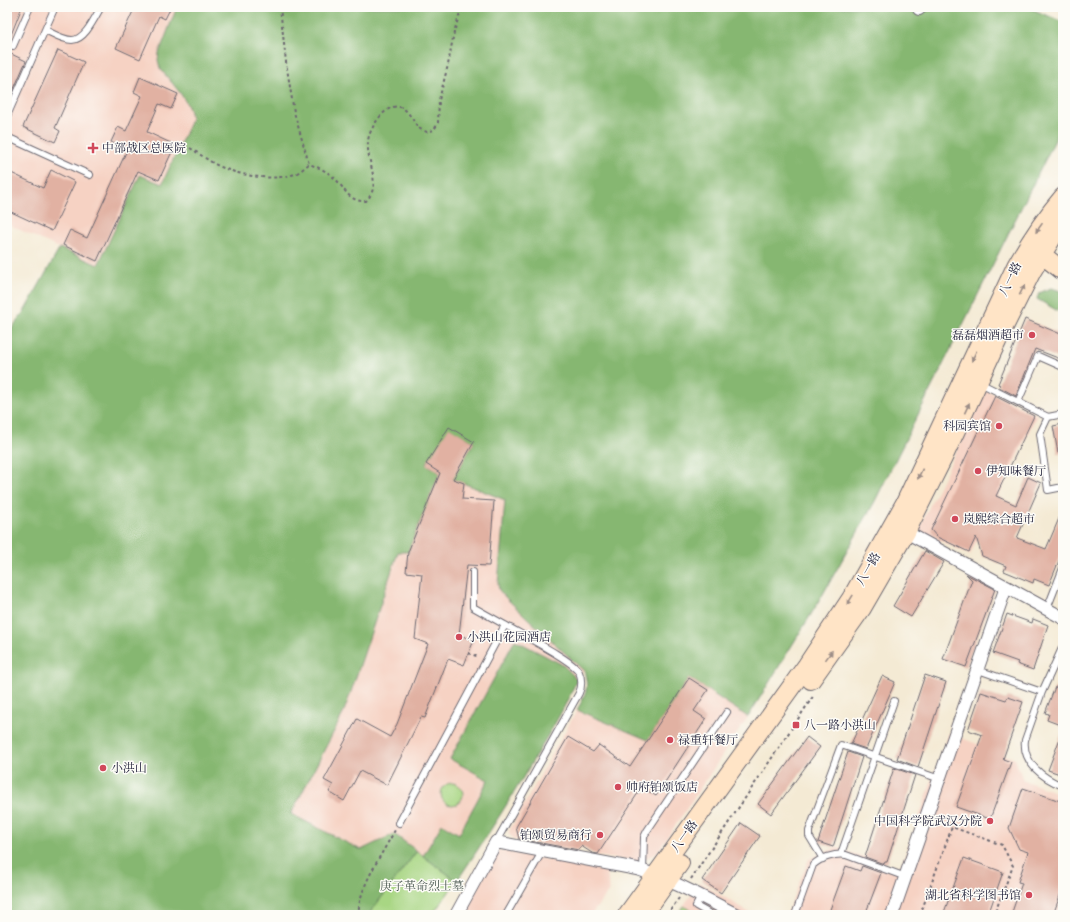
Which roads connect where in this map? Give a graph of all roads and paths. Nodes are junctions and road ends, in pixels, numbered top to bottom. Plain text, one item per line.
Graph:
1 (30, 7) edge
2 (55, 7) edge
3 (101, 7) edge
4 (280, 7) edge
5 (462, 7) edge
6 (45, 30) junction
7 (7, 44) edge
8 (7, 116) edge
9 (7, 137) edge
10 (190, 148) dead end
11 (309, 164) junction
12 (90, 175) dead end
13 (1063, 197) edge
14 (1063, 220) edge
15 (1035, 249) junction
16 (1063, 271) edge
17 (1063, 367) edge
18 (979, 382) junction
19 (1018, 402) junction
20 (1063, 414) edge
21 (1048, 417) junction
22 (1063, 487) edge
23 (906, 532) junction
24 (1063, 568) edge
25 (473, 572) dead end
26 (1006, 587) junction
27 (1047, 609) junction
28 (1063, 618) edge
29 (506, 626) junction
30 (1063, 646) edge
31 (1057, 659) junction
32 (1063, 662) edge
33 (978, 670) junction
34 (817, 690) dead end
35 (1042, 692) junction
36 (894, 700) dead end
37 (727, 712) dead end
38 (874, 757) junction
39 (940, 780) junction
40 (1063, 786) edge
41 (399, 823) joint
42 (496, 842) junction
43 (542, 852) junction
44 (841, 854) junction
45 (823, 859) junction
46 (656, 875) junction
47 (906, 877) junction
48 (685, 888) junction
49 (701, 896) junction
50 (359, 915) edge
51 (456, 915) edge
52 (506, 915) edge
53 (627, 915) edge
54 (643, 915) edge
55 (667, 915) edge
56 (712, 915) edge
57 (737, 915) edge
58 (795, 915) edge
59 (892, 915) edge
60 (920, 915) edge
61 (994, 915) edge

1 - 7 lane
2 - 6 lane
3 - 6 lane
4 - 11 path
5 - 11 path
6 - 8 lane
9 - 12 lane
10 - 11 path
13 -> 15 main road, 八一路
14 - 15 main road
15 - 16 main road
18 -> 15 main road, 八一路
15 -> 46 main road, 八一路
17 - 19 lane
18 - 19 lane
23 -> 18 main road, 八一路
19 - 21 lane
20 - 21 lane
21 - 22 lane
23 - 26 street
46 -> 23 main road, 八一路
24 - 27 lane
25 - 29 lane
26 - 27 street
26 - 33 street
27 - 28 street
29 - 41 lane
29 - 42 lane
30 - 31 lane
31 - 32 lane
31 - 35 lane
33 - 35 lane
33 - 39 street
34 - 48 path
35 - 40 lane
36 - 38 lane
37 - 46 lane
38 - 39 lane
38 - 44 lane
38 - 45 lane
39 - 47 street
41 - 50 path
42 - 43 street
42 - 51 street
43 - 46 street
43 - 52 lane
44 - 45 lane
44 - 47 lane
45 - 58 lane
46 - 48 street
46 - 53 main road, 八一路
46 - 54 main road, 八一路
47 - 59 street
48 - 49 street
48 - 55 path
49 - 56 lane
49 - 57 street
60 - 61 path

